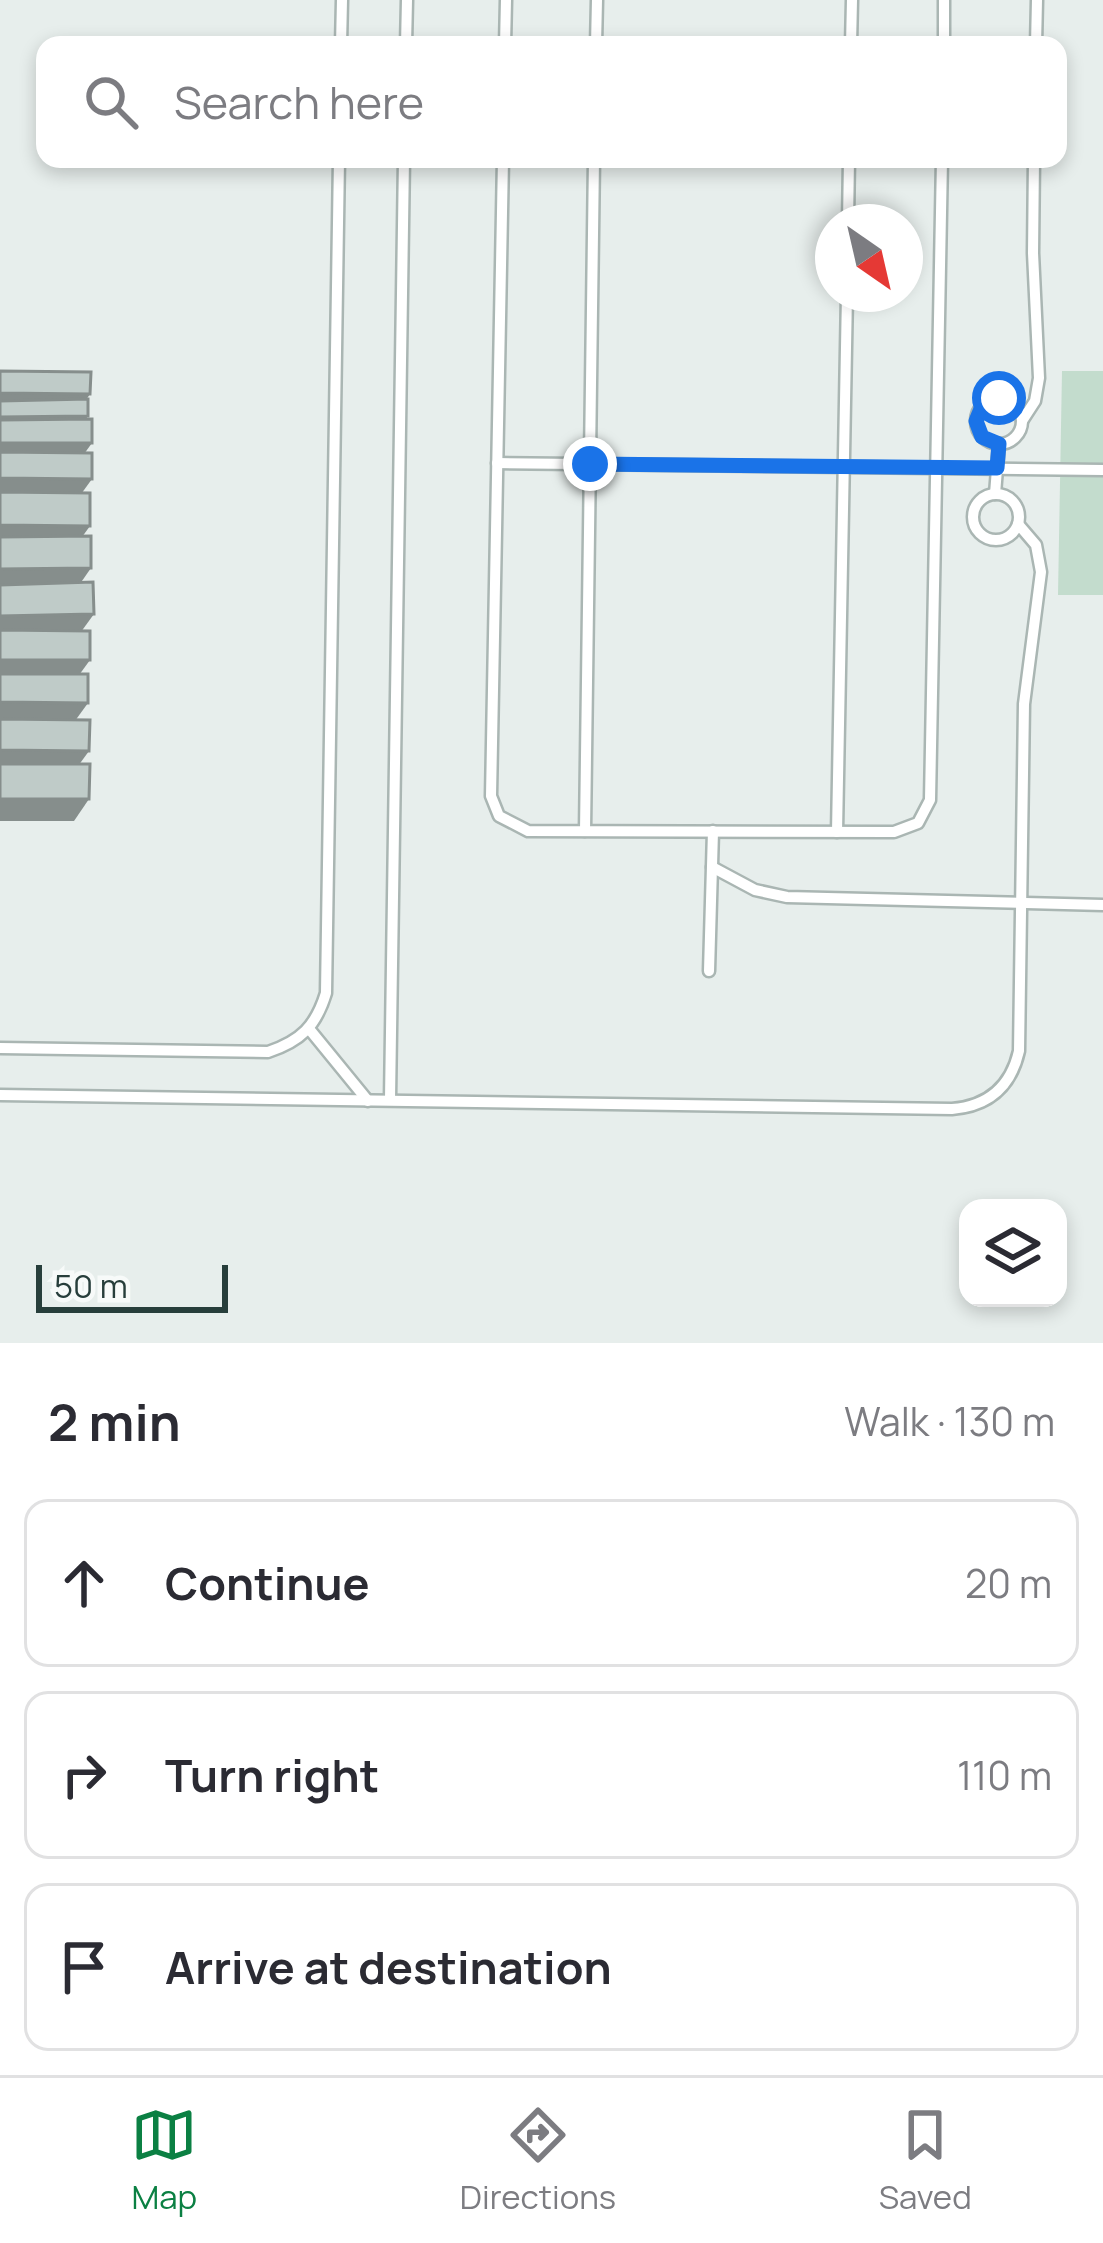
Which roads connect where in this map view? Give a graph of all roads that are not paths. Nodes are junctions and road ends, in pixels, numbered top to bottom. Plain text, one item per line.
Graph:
1 (342, 0) edge
2 (407, 0) edge
3 (506, 0) edge
4 (597, 0) edge
5 (852, 0) edge
6 (944, 0) edge
7 (1037, 0) edge
8 (341, 36) edge
9 (406, 36) edge
10 (505, 36) edge
11 (596, 36) edge
12 (851, 36) edge
13 (944, 36) edge
14 (1036, 36) edge
15 (340, 168) edge
16 (404, 168) edge
17 (503, 168) edge
18 (595, 168) edge
19 (849, 168) edge
20 (942, 168) edge
21 (1034, 168) edge
22 (848, 204) edge
23 (847, 312) edge
24 (1022, 421) junction
25 (999, 444) junction
26 (497, 463) junction
27 (590, 464) junction
28 (844, 467) junction
29 (937, 468) junction
30 (997, 468) junction
31 (1103, 470) edge
32 (995, 494) junction
33 (1018, 524) junction
34 (585, 831) junction
35 (712, 831) junction
36 (837, 832) junction
37 (712, 867) junction
38 (1022, 904) junction
39 (1103, 905) edge
40 (709, 971) dead end
41 (310, 1030) junction
42 (0, 1048) edge
43 (0, 1095) edge
44 (390, 1099) junction
45 (368, 1101) junction

1 - 8 lane
2 - 9 lane
3 - 10 lane
4 - 11 lane
5 - 12 lane
6 - 13 lane
7 - 14 lane
15 - 41 lane
16 - 44 lane
17 - 26 lane
18 - 27 lane
19 - 22 lane
20 - 29 lane
21 - 24 lane
23 - 28 lane
24 - 25 lane
24 - 25 lane
25 - 30 lane
26 - 27 lane
26 - 34 lane
27 - 28 lane
27 - 34 lane
28 - 29 lane
28 - 36 lane
29 - 30 lane
29 - 36 lane
30 - 31 lane
30 - 32 lane
32 - 33 lane
32 - 33 lane
33 - 38 lane
34 - 35 lane
35 - 36 lane
35 - 37 lane
37 - 38 lane
37 - 40 lane
38 - 39 lane
38 - 44 lane
41 - 42 lane
41 - 45 lane
43 - 45 lane
44 - 45 lane

